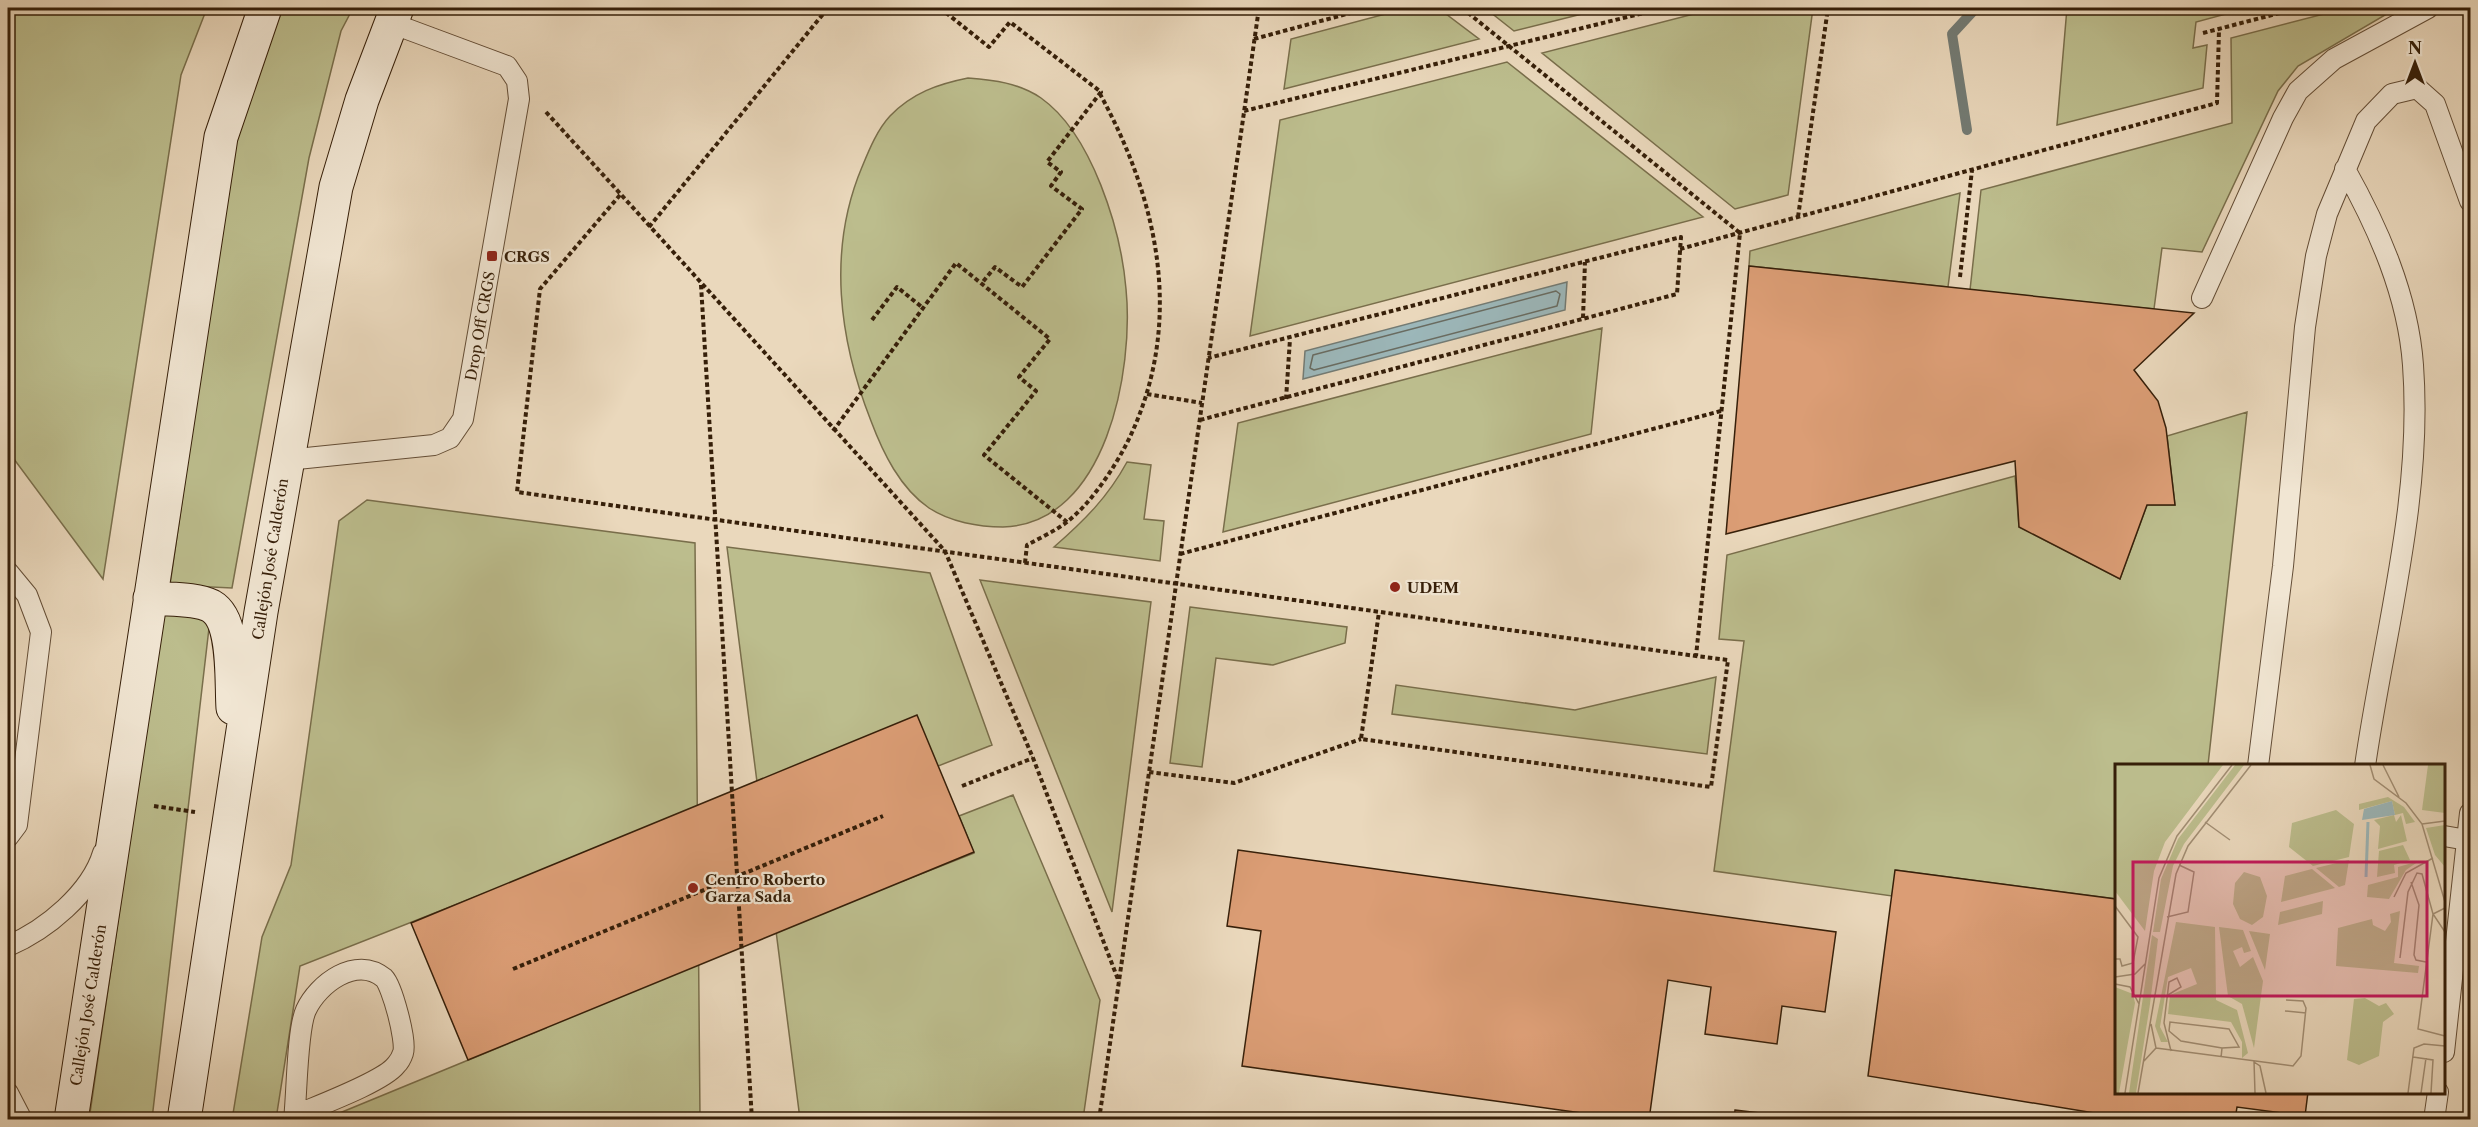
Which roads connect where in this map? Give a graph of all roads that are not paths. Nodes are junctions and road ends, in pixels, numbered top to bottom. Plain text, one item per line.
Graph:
1 (265, 8) edge
2 (2428, 8) edge
3 (394, 15) edge
4 (2345, 169) junction
5 (2470, 201) edge
6 (2202, 298) dead end
7 (287, 460) junction
8 (8, 572) edge
9 (150, 598) junction
10 (2258, 764) edge
11 (2365, 764) edge
12 (237, 776) junction
13 (118, 801) junction
14 (2470, 813) edge
15 (2445, 836) edge
16 (8, 837) edge
17 (2467, 840) junction
18 (8, 946) edge
19 (2445, 1043) edge
20 (8, 1093) edge
21 (2438, 1094) edge
22 (294, 1118) edge
23 (22, 1119) edge
24 (71, 1119) edge
25 (184, 1119) edge
26 (2434, 1119) edge

1 - 9 main road, Callejón José Calderón
2 - 6 lane
3 - 7 main road, Callejón José Calderón
3 - 7 lane, Drop Off CRGS
4 - 5 lane
4 - 10 lane
4 - 11 lane
7 - 12 main road, Callejón José Calderón
8 - 16 lane
9 - 12 main road
9 - 13 main road, Callejón José Calderón
12 - 25 main road, Callejón José Calderón
13 - 18 lane
13 - 24 main road, Callejón José Calderón
14 - 17 lane
15 - 17 lane
17 - 19 lane
20 - 23 lane
21 - 26 lane
22 - 22 lane

